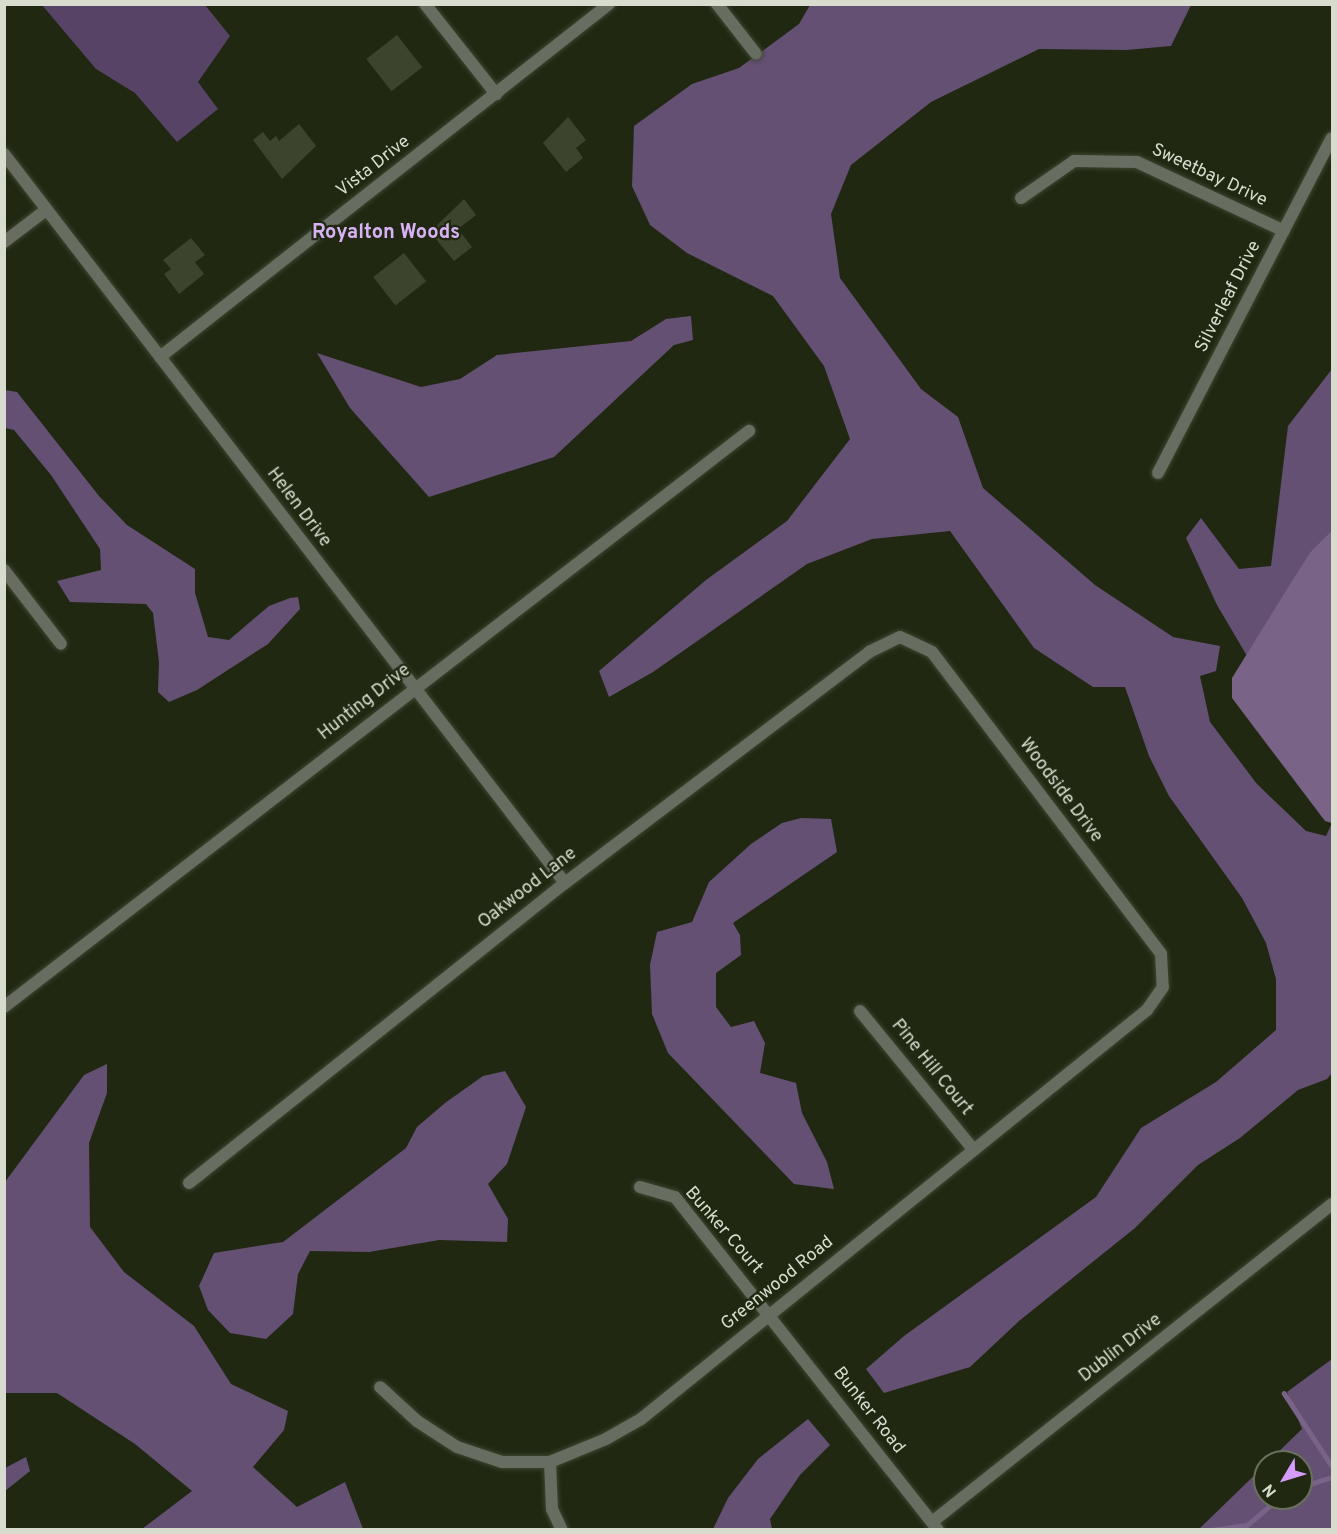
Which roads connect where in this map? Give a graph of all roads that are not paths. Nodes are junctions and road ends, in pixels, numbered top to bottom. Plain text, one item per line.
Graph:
1 (425, 4) edge
2 (609, 4) edge
3 (717, 4) edge
4 (756, 54) dead end
5 (496, 94) junction
6 (1332, 138) edge
7 (4, 154) edge
8 (1021, 198) dead end
9 (46, 210) junction
10 (1284, 231) junction
11 (4, 242) edge
12 (160, 357) junction
13 (749, 431) dead end
14 (1158, 472) dead end
15 (4, 570) edge
16 (900, 637) joint
17 (61, 644) dead end
18 (414, 688) junction
19 (565, 883) junction
20 (1163, 987) joint
21 (4, 1007) edge
22 (860, 1011) dead end
23 (973, 1149) junction
24 (189, 1183) dead end
25 (640, 1187) dead end
26 (1332, 1204) edge
27 (770, 1314) junction
28 (380, 1387) dead end
29 (550, 1462) junction
30 (935, 1526) edge
31 (562, 1530) edge

1 - 5 street
2 - 5 street, Vista Drive
3 - 4 street
5 - 12 street, Vista Drive
6 - 10 street, Silverleaf Drive
7 - 9 street, Helen Drive
8 - 10 street, Sweetbay Drive
9 - 11 street
9 - 12 street, Helen Drive
10 - 14 street, Silverleaf Drive
12 - 18 street, Helen Drive
13 - 18 street, Hunting Drive
15 - 17 street
16 - 19 street, Oakwood Lane
16 - 20 street, Woodside Drive
18 - 19 street, Helen Drive
18 - 21 street, Hunting Drive
19 - 24 street, Oakwood Lane
20 - 23 street, Greenwood Road
22 - 23 street, Pine Hill Court
23 - 27 street, Greenwood Road
25 - 27 street, Bunker Court
26 - 30 street, Dublin Drive
27 - 29 street, Greenwood Road
27 - 30 street, Bunker Road
28 - 29 street, Greenwood Road
29 - 31 street

